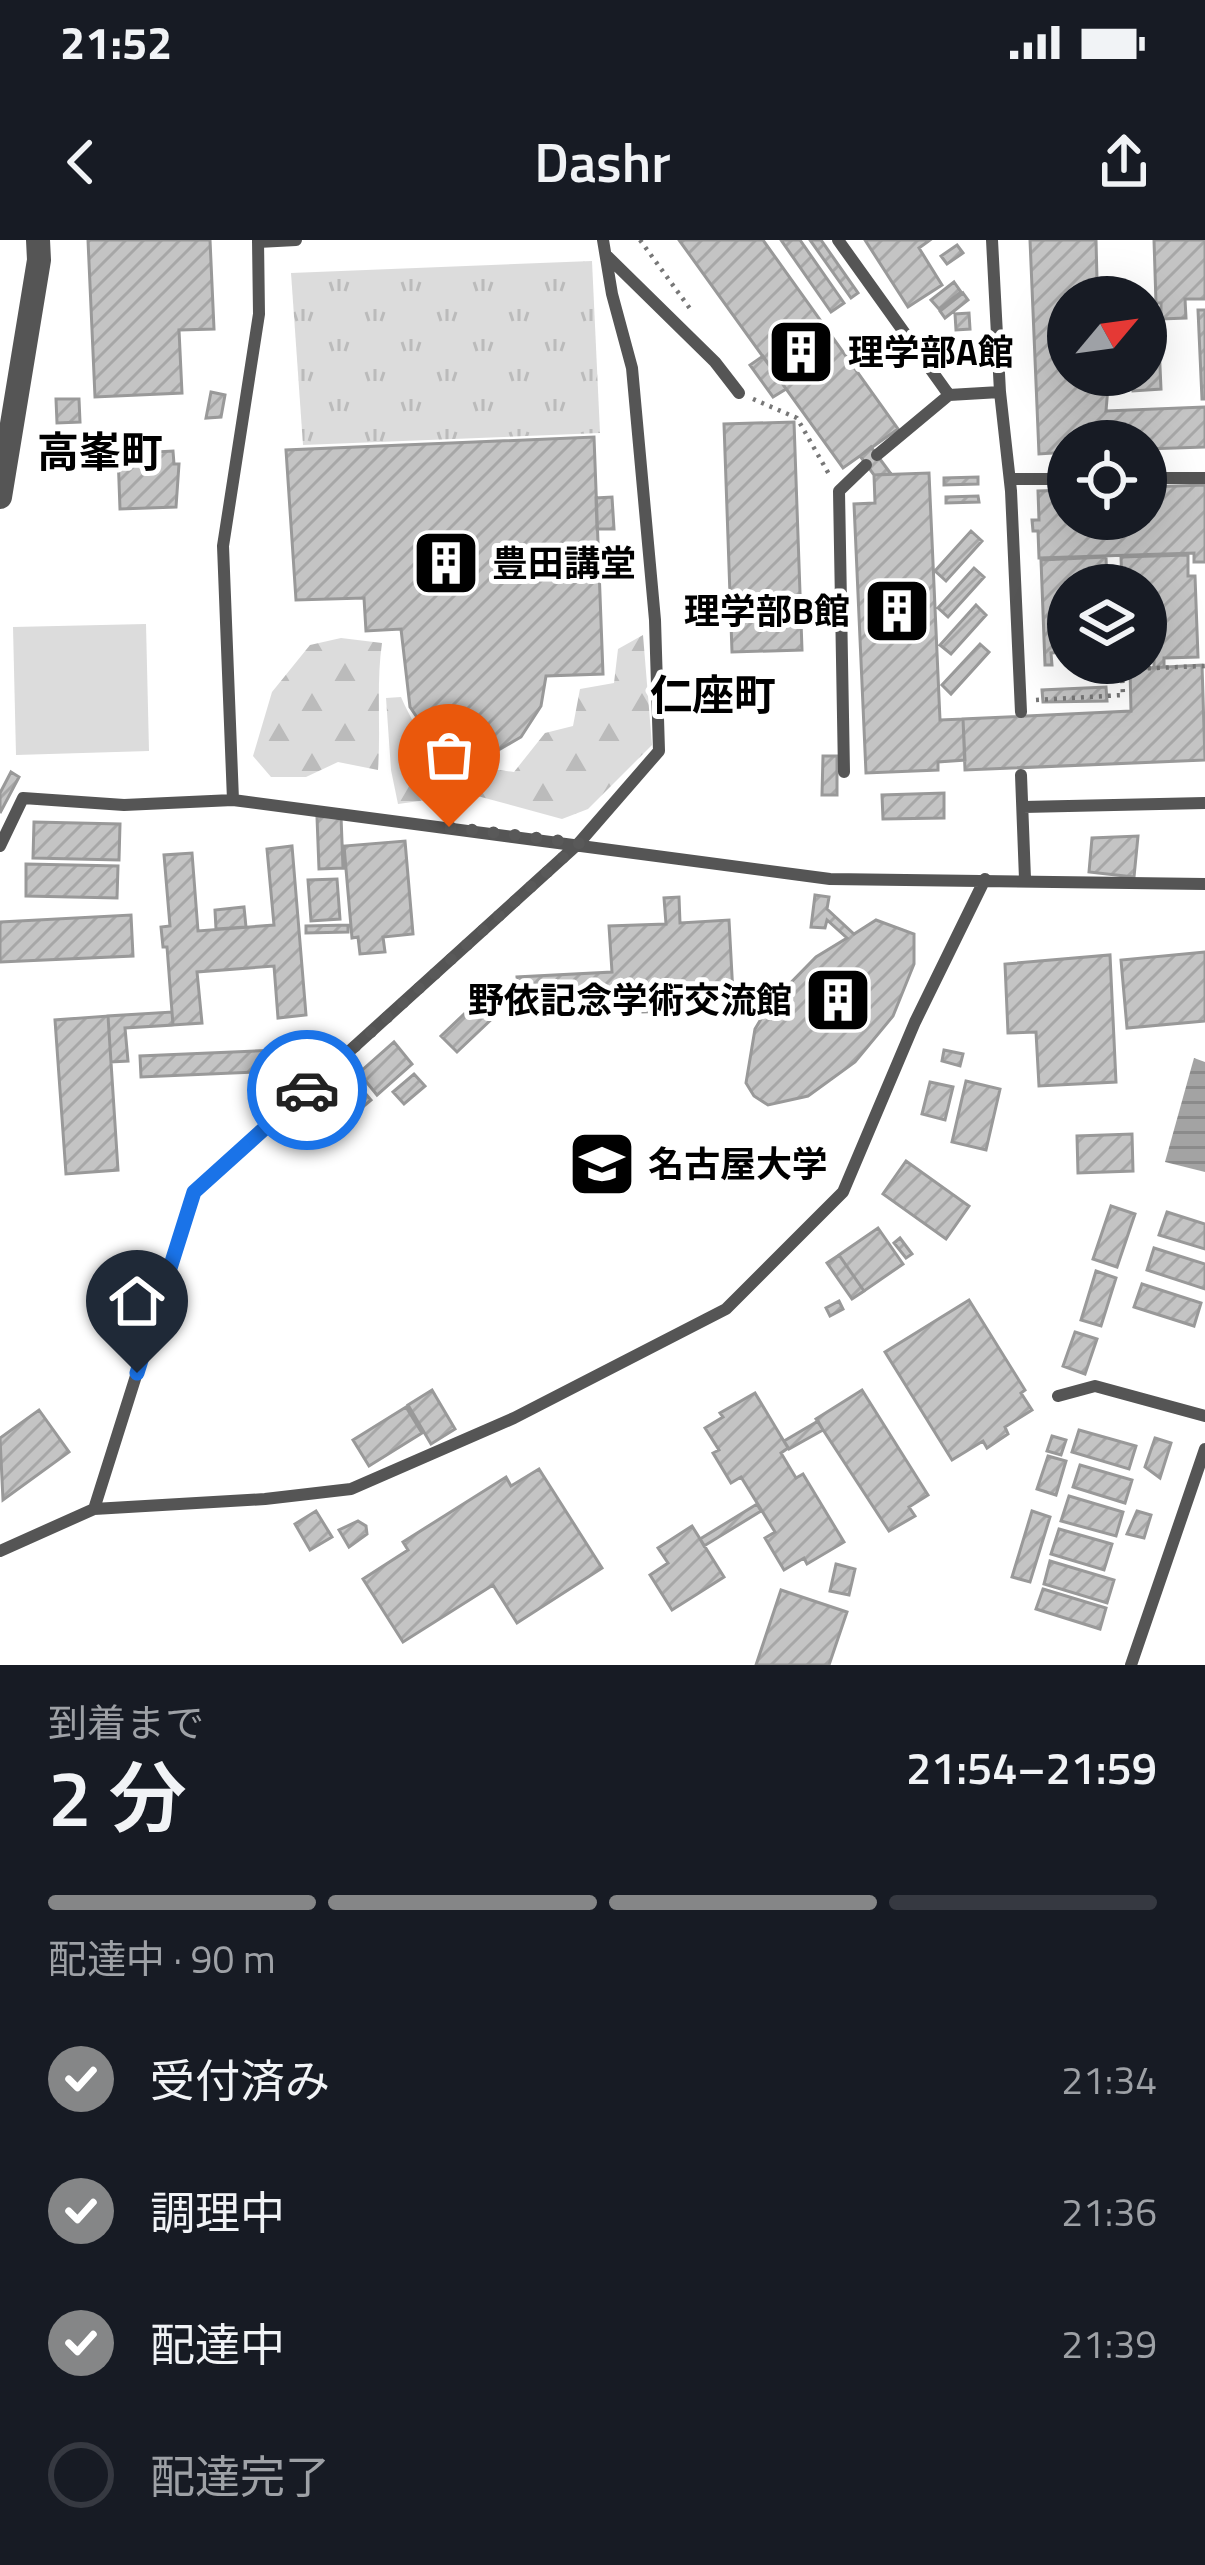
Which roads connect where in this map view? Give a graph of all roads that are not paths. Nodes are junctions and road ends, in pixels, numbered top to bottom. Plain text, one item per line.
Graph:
1 (38, 240) edge
2 (296, 240) edge
3 (838, 240) edge
4 (992, 240) edge
5 (258, 241) edge
6 (604, 247) edge
7 (1000, 392) junction
8 (739, 393) road end
9 (950, 395) junction
10 (1167, 478) edge
11 (1205, 478) edge
12 (1010, 479) junction
13 (1047, 479) edge
14 (0, 496) edge
15 (1020, 706) road end
16 (844, 772) dead end
17 (1022, 775) dead end
18 (233, 800) junction
19 (1205, 803) edge
20 (1023, 807) junction
21 (579, 843) junction
22 (0, 846) edge
23 (985, 879) junction
24 (1025, 879) junction
25 (1205, 884) edge
26 (1058, 1396) dead end
27 (1205, 1416) edge
28 (1205, 1449) edge
29 (94, 1509) junction
30 (0, 1551) edge
31 (1131, 1665) edge

1 - 14 street
2 - 5 lane
3 - 9 lane
4 - 7 lane
5 - 18 lane
6 - 8 lane
6 - 21 lane
7 - 9 lane
7 - 12 lane
9 - 16 lane
10 - 11 lane
12 - 13 lane
12 - 15 lane
17 - 20 lane
18 - 21 lane
18 - 22 lane
19 - 20 lane
20 - 24 lane
21 - 23 lane
21 - 29 lane
23 - 24 lane
23 - 29 lane
24 - 25 lane
26 - 27 lane
28 - 31 lane
29 - 30 lane

